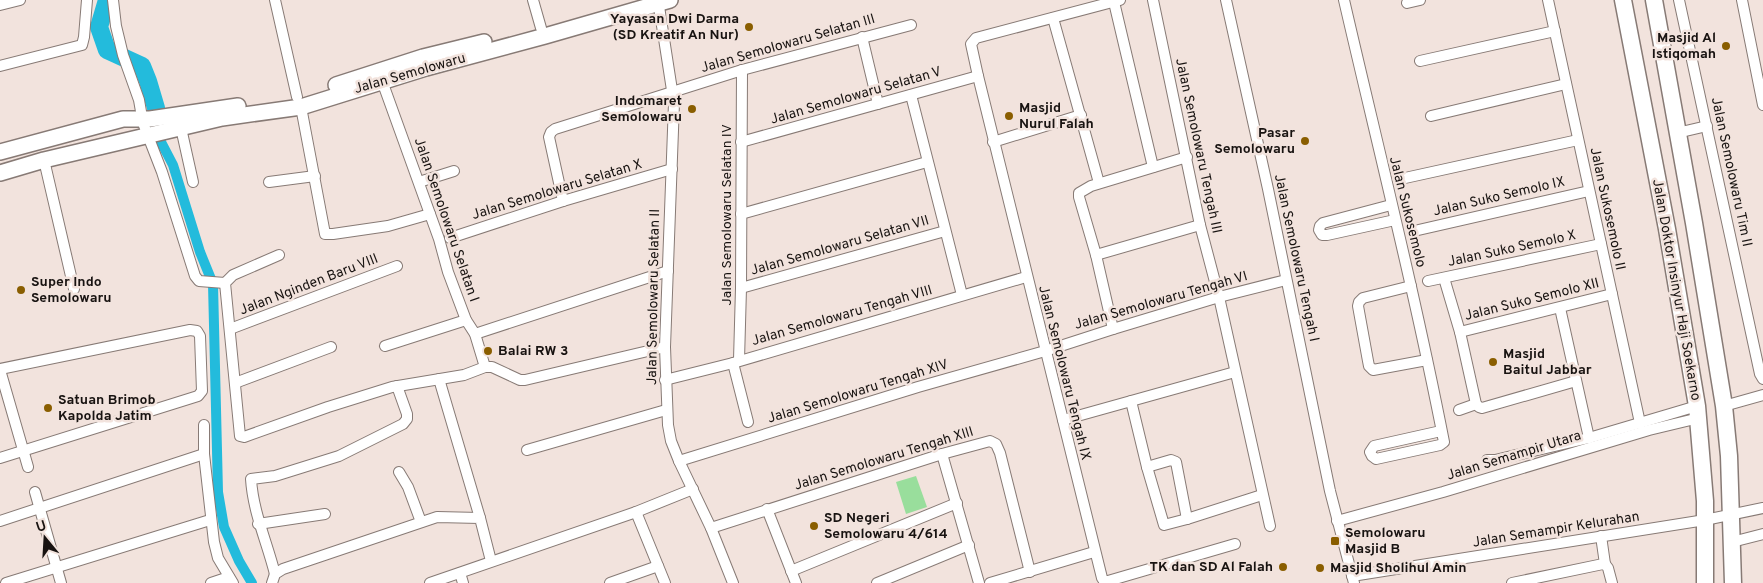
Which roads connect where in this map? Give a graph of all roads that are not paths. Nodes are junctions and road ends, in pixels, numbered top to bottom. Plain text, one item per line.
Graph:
1 (20, 0) edge
2 (87, 0) edge
3 (113, 0) edge
4 (275, 0) edge
5 (533, 0) edge
6 (638, 0) edge
7 (1154, 0) edge
8 (1226, 0) edge
9 (1344, 0) edge
10 (1420, 0) edge
11 (1548, 0) edge
12 (1623, 0) edge
13 (1654, 0) edge
14 (1679, 0) edge
15 (1742, 0) edge
16 (662, 1) edge
17 (1117, 1) edge
18 (1407, 3) dead end
19 (0, 5) edge
20 (1052, 18) junction
21 (911, 25) dead end
22 (542, 28) junction
23 (1555, 32) junction
24 (862, 37) junction
25 (1420, 61) dead end
26 (425, 62) junction
27 (0, 66) edge
28 (742, 70) junction
29 (978, 76) junction
30 (382, 81) junction
31 (1566, 84) junction
32 (672, 92) junction
33 (911, 95) junction
34 (299, 102) junction
35 (878, 104) junction
36 (1763, 105) edge
37 (1081, 114) junction
38 (1431, 116) dead end
39 (155, 126) junction
40 (1707, 126) junction
41 (1677, 133) junction
42 (1578, 140) junction
43 (741, 142) junction
44 (994, 142) junction
45 (0, 152) edge
46 (1187, 157) junction
47 (44, 160) junction
48 (927, 162) junction
49 (1153, 167) junction
50 (672, 168) junction
51 (454, 171) dead end
52 (0, 173) edge
53 (315, 176) junction
54 (1405, 178) dead end
55 (193, 182) dead end
56 (269, 182) dead end
57 (419, 182) junction
58 (1099, 183) junction
59 (1686, 183) junction
60 (1590, 191) junction
61 (1659, 191) junction
62 (563, 201) junction
63 (1392, 205) junction
64 (430, 214) junction
65 (741, 214) junction
66 (1395, 220) junction
67 (1694, 223) junction
68 (1200, 224) junction
69 (1667, 229) junction
70 (945, 231) junction
71 (1414, 231) dead end
72 (450, 238) dead end
73 (1601, 244) junction
74 (279, 255) dead end
75 (1096, 255) junction
76 (397, 266) dead end
77 (668, 271) junction
78 (1026, 277) junction
79 (1444, 278) junction
80 (1286, 280) junction
81 (1428, 281) dead end
82 (220, 283) junction
83 (1411, 286) junction
84 (741, 288) junction
85 (74, 289) dead end
86 (1612, 294) junction
87 (962, 295) junction
88 (1218, 297) junction
89 (1560, 308) junction
90 (466, 320) junction
91 (1113, 328) junction
92 (230, 329) junction
93 (1460, 332) junction
94 (475, 334) junction
95 (385, 346) dead end
96 (331, 347) dead end
97 (665, 347) junction
98 (1045, 351) junction
99 (1427, 360) junction
100 (736, 361) junction
101 (485, 367) junction
102 (0, 370) edge
103 (1235, 372) junction
104 (439, 379) junction
105 (1763, 379) edge
106 (665, 380) junction
107 (1576, 381) junction
108 (235, 383) junction
109 (397, 386) junction
110 (1763, 395) edge
111 (1131, 401) junction
112 (1476, 404) junction
113 (1724, 406) junction
114 (666, 410) junction
115 (1459, 410) dead end
116 (1698, 412) junction
117 (1063, 420) junction
118 (748, 422) dead end
119 (1640, 423) junction
120 (204, 425) dead end
121 (1441, 431) junction
122 (1588, 438) junction
123 (527, 450) dead end
124 (24, 451) junction
125 (204, 454) junction
126 (942, 454) junction
127 (0, 458) edge
128 (1487, 460) dead end
129 (680, 461) junction
130 (28, 467) dead end
131 (1147, 467) junction
132 (399, 472) dead end
133 (692, 489) junction
134 (35, 492) dead end
135 (1262, 495) junction
136 (957, 503) junction
137 (40, 508) junction
138 (1763, 508) edge
139 (767, 509) junction
140 (636, 512) junction
141 (325, 514) dead end
142 (1731, 516) junction
143 (480, 518) junction
144 (1187, 519) junction
145 (210, 520) junction
146 (1705, 520) junction
147 (0, 521) edge
148 (1337, 521) junction
149 (421, 522) junction
150 (258, 524) junction
151 (1270, 526) dead end
152 (710, 528) junction
153 (1763, 534) edge
154 (1601, 536) junction
155 (1732, 542) junction
156 (1235, 544) dead end
157 (969, 545) junction
158 (1094, 552) junction
159 (491, 562) junction
160 (658, 566) junction
161 (56, 567) junction
162 (1607, 568) junction
163 (791, 572) junction
164 (1030, 572) junction
165 (461, 578) edge
166 (274, 579) edge
167 (231, 580) edge
168 (1353, 580) edge
169 (1544, 580) edge
170 (6, 583) edge
171 (60, 583) edge
172 (211, 583) edge
173 (430, 583) edge
174 (610, 583) edge
175 (665, 583) edge
176 (733, 583) edge
177 (796, 583) edge
178 (877, 583) edge
179 (979, 583) edge
180 (990, 583) edge
181 (1512, 583) edge
182 (1612, 583) edge
183 (1705, 583) edge
184 (1733, 583) edge

1 - 19 street
2 - 27 street
3 - 39 street
4 - 34 street
5 - 22 street
6 - 22 main road, Jalan Semolowaru
7 - 46 street, Jalan Semolowaru Tengah III
8 - 80 street, Jalan Semolowaru Tengah I
9 - 63 street, Jalan Sukosemolo
10 - 18 street
11 - 23 street, Jalan Sukosemolo II
12 - 61 main road, Jalan Doktor Insinyur Haji Soekarno
13 - 41 main road, Jalan Doktor Insinyur Haji Soekarno
14 - 40 street, Jalan Semolowaru Tim II
15 - 36 street
16 - 26 main road, Jalan Semolowaru
16 - 32 street, Jalan Semolowaru Selatan II
17 - 20 street
17 - 49 street
20 - 29 street, Jalan Semolowaru Tengah IX
20 - 37 street
21 - 24 street, Jalan Semolowaru Selatan III
22 - 26 main road, Jalan Semolowaru
23 - 25 street
23 - 31 street, Jalan Sukosemolo II
24 - 28 street, Jalan Semolowaru Selatan III
24 - 35 street
26 - 30 main road, Jalan Semolowaru
26 - 34 main road, Jalan Semolowaru
28 - 32 street, Jalan Semolowaru Selatan III
28 - 43 street, Jalan Semolowaru Selatan IV
29 - 33 street, Jalan Semolowaru Selatan V
29 - 44 street, Jalan Semolowaru Tengah IX
30 - 34 main road, Jalan Semolowaru
30 - 57 street, Jalan Semolowaru Selatan I
31 - 38 street
31 - 42 street, Jalan Sukosemolo II
32 - 50 street, Jalan Semolowaru Selatan II
32 - 62 street, Jalan Semolowaru Selatan III
33 - 35 street, Jalan Semolowaru Selatan V
33 - 48 street
34 - 39 main road, Jalan Semolowaru
34 - 39 main road, Jalan Semolowaru
34 - 53 street
35 - 43 street, Jalan Semolowaru Selatan V
37 - 44 street
37 - 58 street
39 - 45 main road
39 - 47 main road
39 - 55 street
39 - 82 street
40 - 41 street
40 - 105 street, Jalan Semolowaru Tim II
41 - 59 main road, Jalan Doktor Insinyur Haji Soekarno
42 - 54 street
42 - 60 street, Jalan Sukosemolo II
43 - 65 street, Jalan Semolowaru Selatan IV
44 - 78 street, Jalan Semolowaru Tengah IX
46 - 49 street
46 - 68 street, Jalan Semolowaru Tengah III
47 - 52 main road
47 - 85 street
48 - 65 street
48 - 70 street
49 - 58 street
50 - 62 street, Jalan Semolowaru Selatan X
50 - 77 street, Jalan Semolowaru Selatan II
51 - 57 street
53 - 56 street
53 - 64 street
57 - 64 street, Jalan Semolowaru Selatan I
58 - 75 street
59 - 61 main road
59 - 67 main road, Jalan Doktor Insinyur Haji Soekarno
60 - 71 street, Jalan Suko Semolo IX
60 - 73 street, Jalan Sukosemolo II
61 - 69 main road, Jalan Doktor Insinyur Haji Soekarno
62 - 72 street, Jalan Semolowaru Selatan X
63 - 66 street, Jalan Sukosemolo
63 - 66 street
64 - 90 street, Jalan Semolowaru Selatan I
65 - 84 street, Jalan Semolowaru Selatan IV
66 - 83 street, Jalan Sukosemolo
67 - 69 main road
67 - 113 main road, Jalan Doktor Insinyur Haji Soekarno
68 - 75 street
68 - 88 street, Jalan Semolowaru Tengah III
69 - 116 main road, Jalan Doktor Insinyur Haji Soekarno
70 - 84 street, Jalan Semolowaru Selatan VII
70 - 87 street
73 - 79 street, Jalan Suko Semolo X
73 - 86 street, Jalan Sukosemolo II
74 - 82 street
75 - 91 street
76 - 92 street, Jalan Nginden Baru VIII
77 - 94 street
77 - 97 street, Jalan Semolowaru Selatan II
78 - 87 street, Jalan Semolowaru Tengah VIII
78 - 98 street, Jalan Semolowaru Tengah IX
79 - 81 street, Jalan Suko Semolo X
79 - 93 street
80 - 88 street, Jalan Semolowaru Tengah VI
80 - 148 street, Jalan Semolowaru Tengah I
82 - 92 street, Jalan Nginden Baru VIII
83 - 99 street, Jalan Sukosemolo
83 - 99 street
84 - 100 street, Jalan Semolowaru Selatan IV
86 - 89 street, Jalan Suko Semolo XII
86 - 119 street, Jalan Sukosemolo II
87 - 100 street, Jalan Semolowaru Tengah VIII
88 - 91 street, Jalan Semolowaru Tengah VI
88 - 103 street, Jalan Semolowaru Tengah III
89 - 93 street, Jalan Suko Semolo XII
89 - 107 street
90 - 94 street, Jalan Semolowaru Selatan I
90 - 95 street
91 - 98 street, Jalan Semolowaru Tengah VI
92 - 108 street, Jalan Nginden Baru VIII
93 - 112 street
94 - 101 street, Jalan Semolowaru Selatan I
96 - 108 street
97 - 101 street
97 - 106 street, Jalan Semolowaru Selatan II
98 - 117 street, Jalan Semolowaru Tengah IX
98 - 129 street, Jalan Semolowaru Tengah XIV
99 - 121 street, Jalan Sukosemolo
100 - 106 street, Jalan Semolowaru Tengah VIII
100 - 118 street, Jalan Semolowaru Selatan IV
101 - 104 street
102 - 124 street
102 - 124 street
103 - 111 street
103 - 135 street, Jalan Semolowaru Tengah III
104 - 109 street
104 - 143 street
106 - 114 street, Jalan Semolowaru Selatan II
107 - 112 street
107 - 122 street
108 - 109 street, Jalan Nginden Baru VIII
109 - 150 street
110 - 113 street
111 - 117 street
111 - 131 street
112 - 115 street
113 - 142 main road, Jalan Doktor Insinyur Haji Soekarno
114 - 123 street
114 - 129 street, Jalan Semolowaru Selatan II
116 - 119 street
116 - 146 main road, Jalan Doktor Insinyur Haji Soekarno
116 - 148 street, Jalan Semampir Utara
117 - 158 street, Jalan Semolowaru Tengah IX
119 - 122 street
120 - 125 street
121 - 121 street
122 - 128 street
124 - 127 street
124 - 130 street
125 - 137 street
125 - 145 street
126 - 136 street
126 - 139 street, Jalan Semolowaru Tengah XIII
126 - 164 street, Jalan Semolowaru Tengah XIII
129 - 133 street, Jalan Semolowaru Selatan II
131 - 144 street
131 - 144 street
132 - 149 street
133 - 140 street
133 - 152 street, Jalan Semolowaru Selatan II
134 - 137 street
135 - 144 street
135 - 151 street, Jalan Semolowaru Tengah III
136 - 157 street
136 - 163 street
137 - 147 street
137 - 161 street
138 - 142 street, Jalan Semampir Kelurahan
139 - 152 street, Jalan Semolowaru Tengah XIII
139 - 163 street
140 - 159 street
140 - 160 street
141 - 150 street
142 - 146 street, Jalan Semampir Kelurahan
142 - 155 main road, Jalan Doktor Insinyur Haji Soekarno
143 - 149 street
143 - 159 street
145 - 161 street
145 - 167 street
146 - 154 street, Jalan Semampir Kelurahan
146 - 183 main road, Jalan Doktor Insinyur Haji Soekarno
148 - 168 street, Jalan Semolowaru Tengah I
149 - 166 street
150 - 166 street
152 - 176 street, Jalan Semolowaru Selatan II
153 - 155 street
154 - 162 street
154 - 168 street, Jalan Semampir Kelurahan
155 - 184 main road, Jalan Doktor Insinyur Haji Soekarno
156 - 158 street, Jalan Semolowaru Tengah IX
157 - 178 street
157 - 179 street
158 - 164 street
159 - 165 street
160 - 174 street
160 - 175 street
161 - 170 street
161 - 171 street
162 - 169 street
162 - 182 street
163 - 177 street
164 - 180 street
165 - 173 street
167 - 172 street
169 - 181 street

